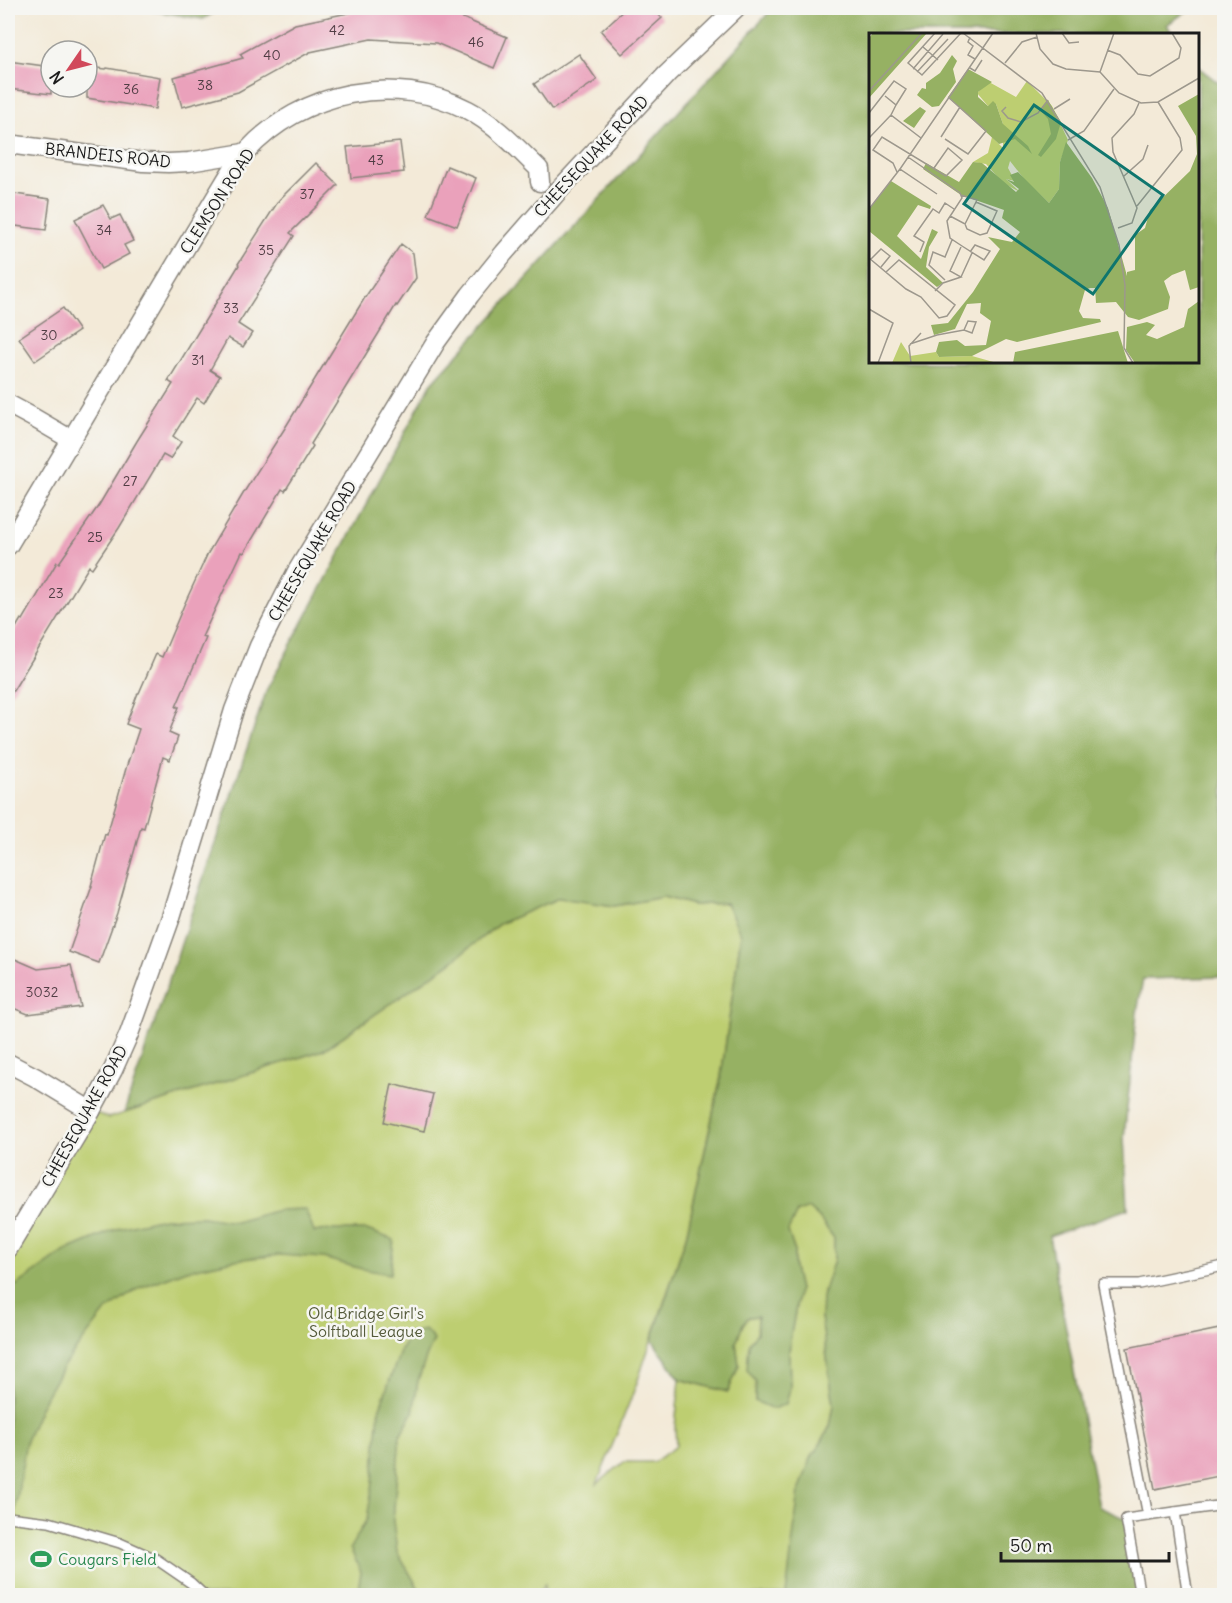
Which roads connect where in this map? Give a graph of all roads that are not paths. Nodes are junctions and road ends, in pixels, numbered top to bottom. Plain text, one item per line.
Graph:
1 (736, 8) edge
2 (8, 144) edge
3 (244, 153) junction
4 (540, 182) dead end
5 (8, 404) edge
6 (70, 439) junction
7 (8, 546) edge
8 (8, 1063) edge
9 (91, 1111) junction
10 (8, 1248) edge
11 (1224, 1266) edge
12 (1224, 1505) edge
13 (1176, 1512) junction
14 (1148, 1516) junction
15 (8, 1517) edge
16 (205, 1596) edge
17 (1140, 1596) edge
18 (1188, 1596) edge

1 - 9 street, CHEESEQUAKE ROAD
2 - 3 street, BRANDEIS ROAD
3 - 4 street, CLEMSON ROAD
3 - 6 street, CLEMSON ROAD
5 - 6 street
6 - 7 street, CLEMSON ROAD
8 - 9 street
9 - 10 street, CHEESEQUAKE ROAD
11 - 14 lane
12 - 13 lane
13 - 14 lane
13 - 18 lane
14 - 17 lane
15 - 16 lane

